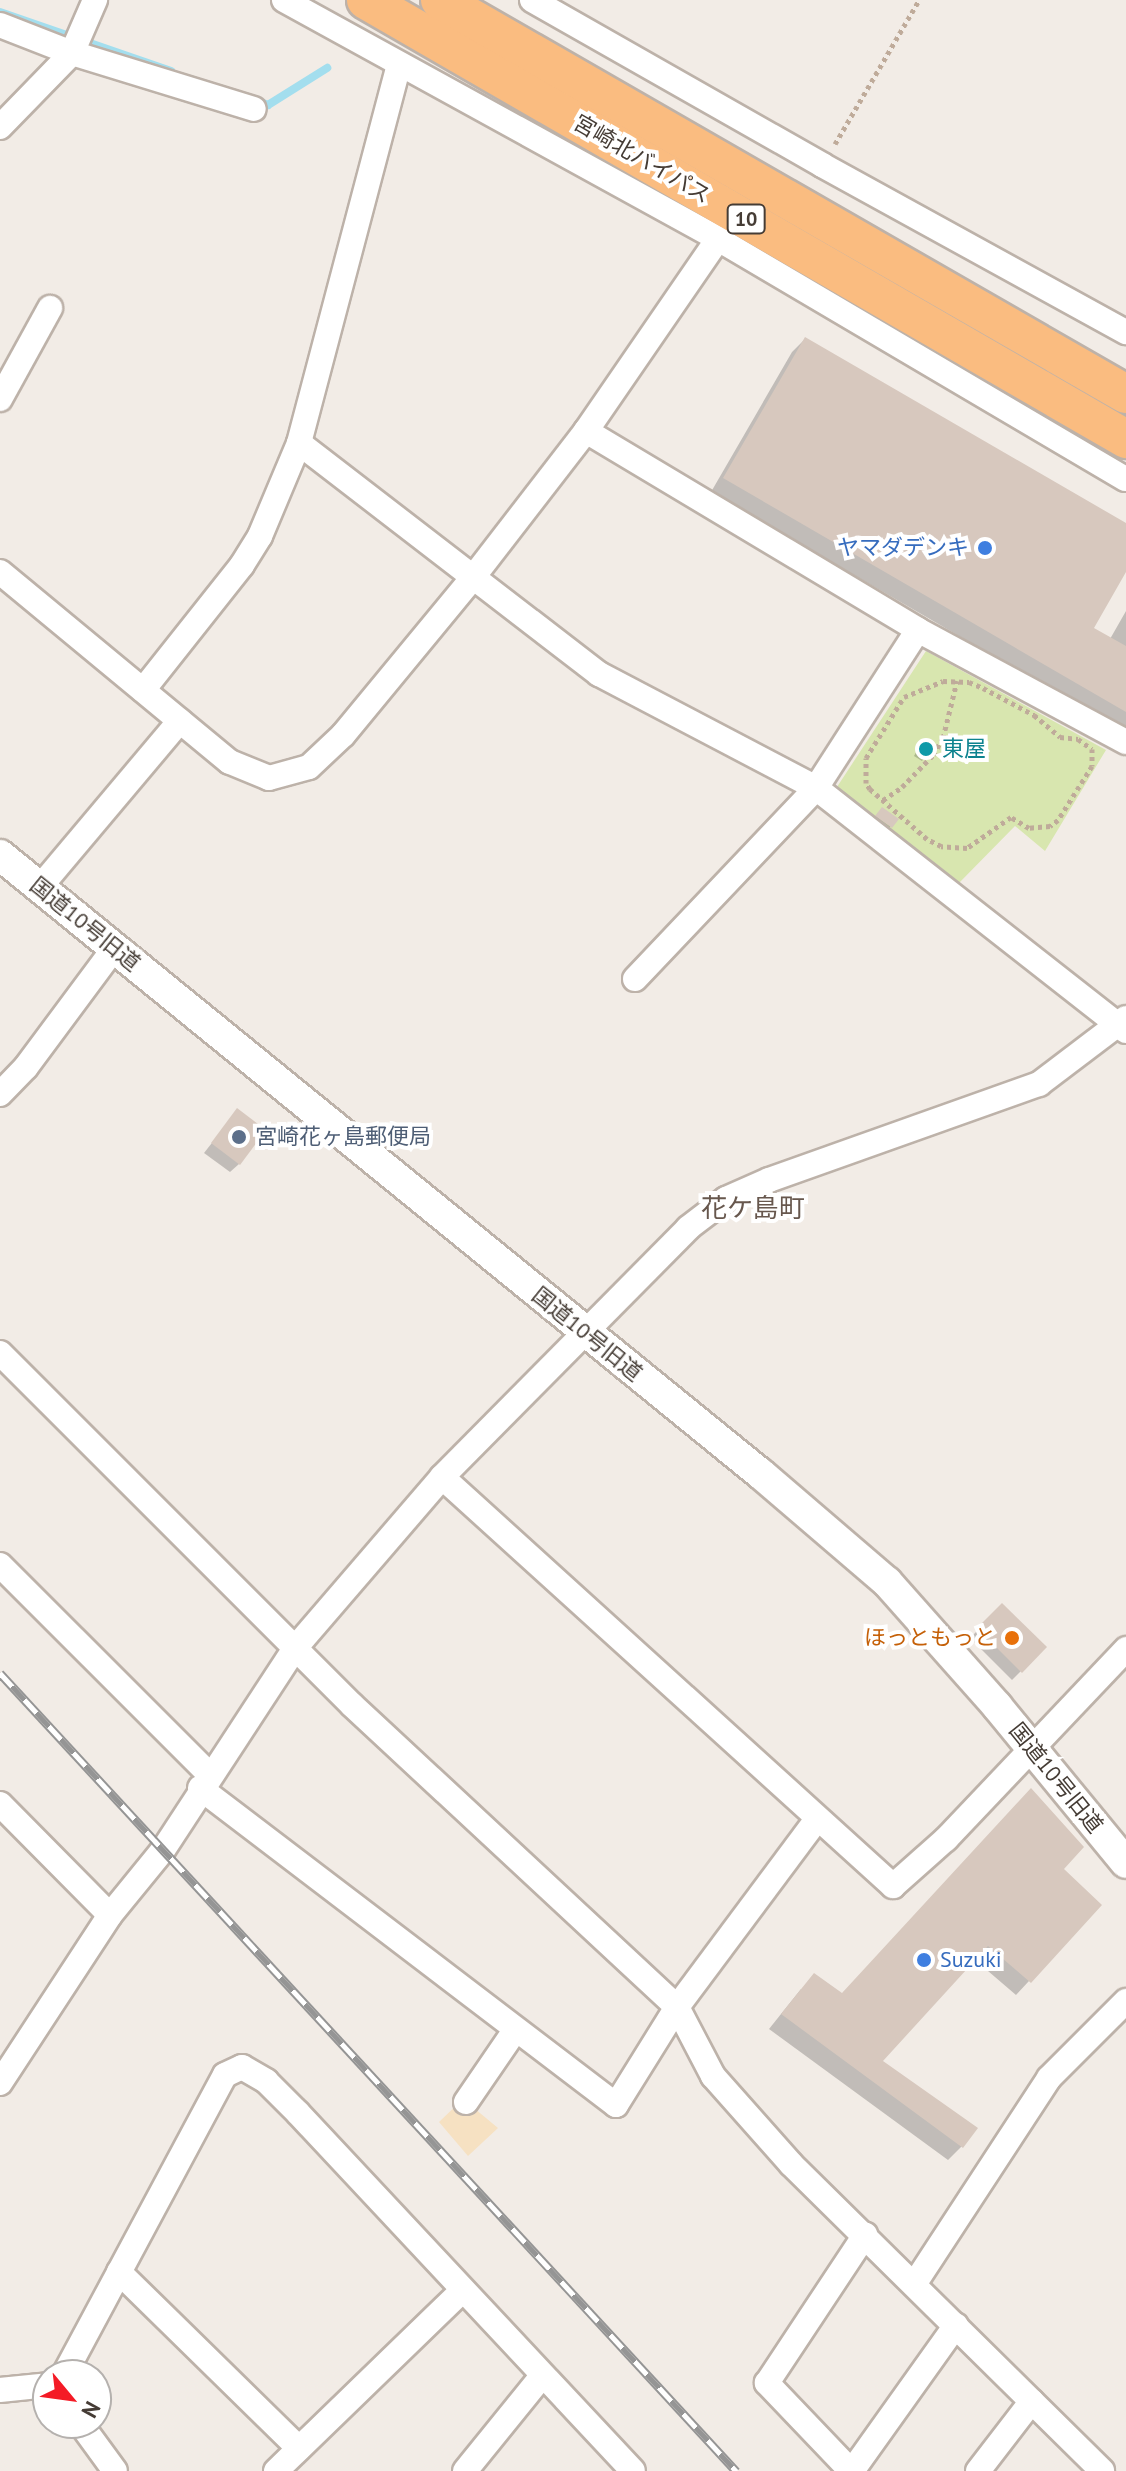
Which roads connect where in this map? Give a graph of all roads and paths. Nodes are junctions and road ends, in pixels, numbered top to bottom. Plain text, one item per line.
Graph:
1 (95, 0) edge
2 (284, 0) edge
3 (366, 0) edge
4 (440, 0) edge
5 (532, 0) edge
6 (919, 0) edge
7 (0, 25) edge
8 (77, 43) junction
9 (399, 64) junction
10 (254, 109) dead end
11 (0, 127) edge
12 (822, 165) junction
13 (718, 239) junction
14 (50, 308) dead end
15 (1126, 332) edge
16 (1126, 394) edge
17 (0, 399) edge
18 (586, 431) junction
19 (1126, 439) edge
20 (299, 443) junction
21 (1126, 479) edge
22 (0, 572) edge
23 (474, 576) junction
24 (918, 630) junction
25 (957, 681) junction
26 (143, 690) junction
27 (180, 721) junction
28 (1126, 742) edge
29 (816, 788) junction
30 (882, 800) junction
31 (0, 855) edge
32 (40, 887) junction
33 (115, 947) junction
34 (635, 979) dead end
35 (1123, 1024) edge
36 (0, 1094) edge
37 (584, 1333) junction
38 (0, 1353) edge
39 (442, 1477) junction
40 (0, 1565) edge
41 (295, 1648) junction
42 (1126, 1649) edge
43 (1033, 1748) junction
44 (205, 1781) junction
45 (0, 1804) edge
46 (817, 1819) junction
47 (1126, 1863) edge
48 (110, 1915) junction
49 (1126, 2001) edge
50 (677, 2007) junction
51 (516, 2029) junction
52 (0, 2083) edge
53 (466, 2102) dead end
54 (865, 2235) junction
55 (119, 2272) junction
56 (915, 2283) junction
57 (462, 2291) junction
58 (956, 2325) junction
59 (73, 2359) edge
60 (542, 2376) junction
61 (32, 2387) edge
62 (0, 2390) edge
63 (1032, 2401) junction
64 (92, 2439) edge
65 (299, 2448) junction
66 (115, 2471) edge
67 (276, 2471) edge
68 (465, 2471) edge
69 (633, 2471) edge
70 (852, 2471) edge
71 (978, 2471) edge
72 (1102, 2471) edge

1 - 8 street
2 - 9 street
3 - 19 highway, 宮崎北バイパス / 10
4 - 16 highway, 宮崎北バイパス / 10
5 - 12 street
6 - 12 path
7 - 8 street
8 - 10 street
8 - 11 street
9 - 13 street
9 - 20 street
12 - 15 street
13 - 18 street
13 - 21 street
14 - 17 street
18 - 23 street
18 - 24 street
20 - 23 street
20 - 26 street
22 - 26 street
23 - 27 street
23 - 29 street
24 - 28 street
24 - 29 street
25 - 30 path
25 - 30 path
25 - 30 path
26 - 27 street
27 - 32 street
29 - 34 street
29 - 35 street
31 - 32 street, 国道10号旧道
32 - 33 street, 国道10号旧道
33 - 36 street
33 - 37 street, 国道10号旧道
35 - 37 street
37 - 39 street
37 - 43 street, 国道10号旧道
38 - 41 street
39 - 41 street
39 - 46 street
40 - 44 street
41 - 44 street
41 - 50 street
42 - 43 street
43 - 46 street
43 - 47 street, 国道10号旧道
44 - 48 street
44 - 51 street
45 - 48 street
46 - 50 street
48 - 52 street
49 - 56 street
50 - 51 street
50 - 54 street
51 - 53 street
54 - 56 street
54 - 70 street
55 - 57 street
55 - 59 street
55 - 65 street
56 - 58 street
57 - 60 street
57 - 65 street
58 - 63 street
58 - 70 street
60 - 68 street
60 - 69 street
61 - 62 street
63 - 71 street
63 - 72 street
64 - 66 street
65 - 67 street

